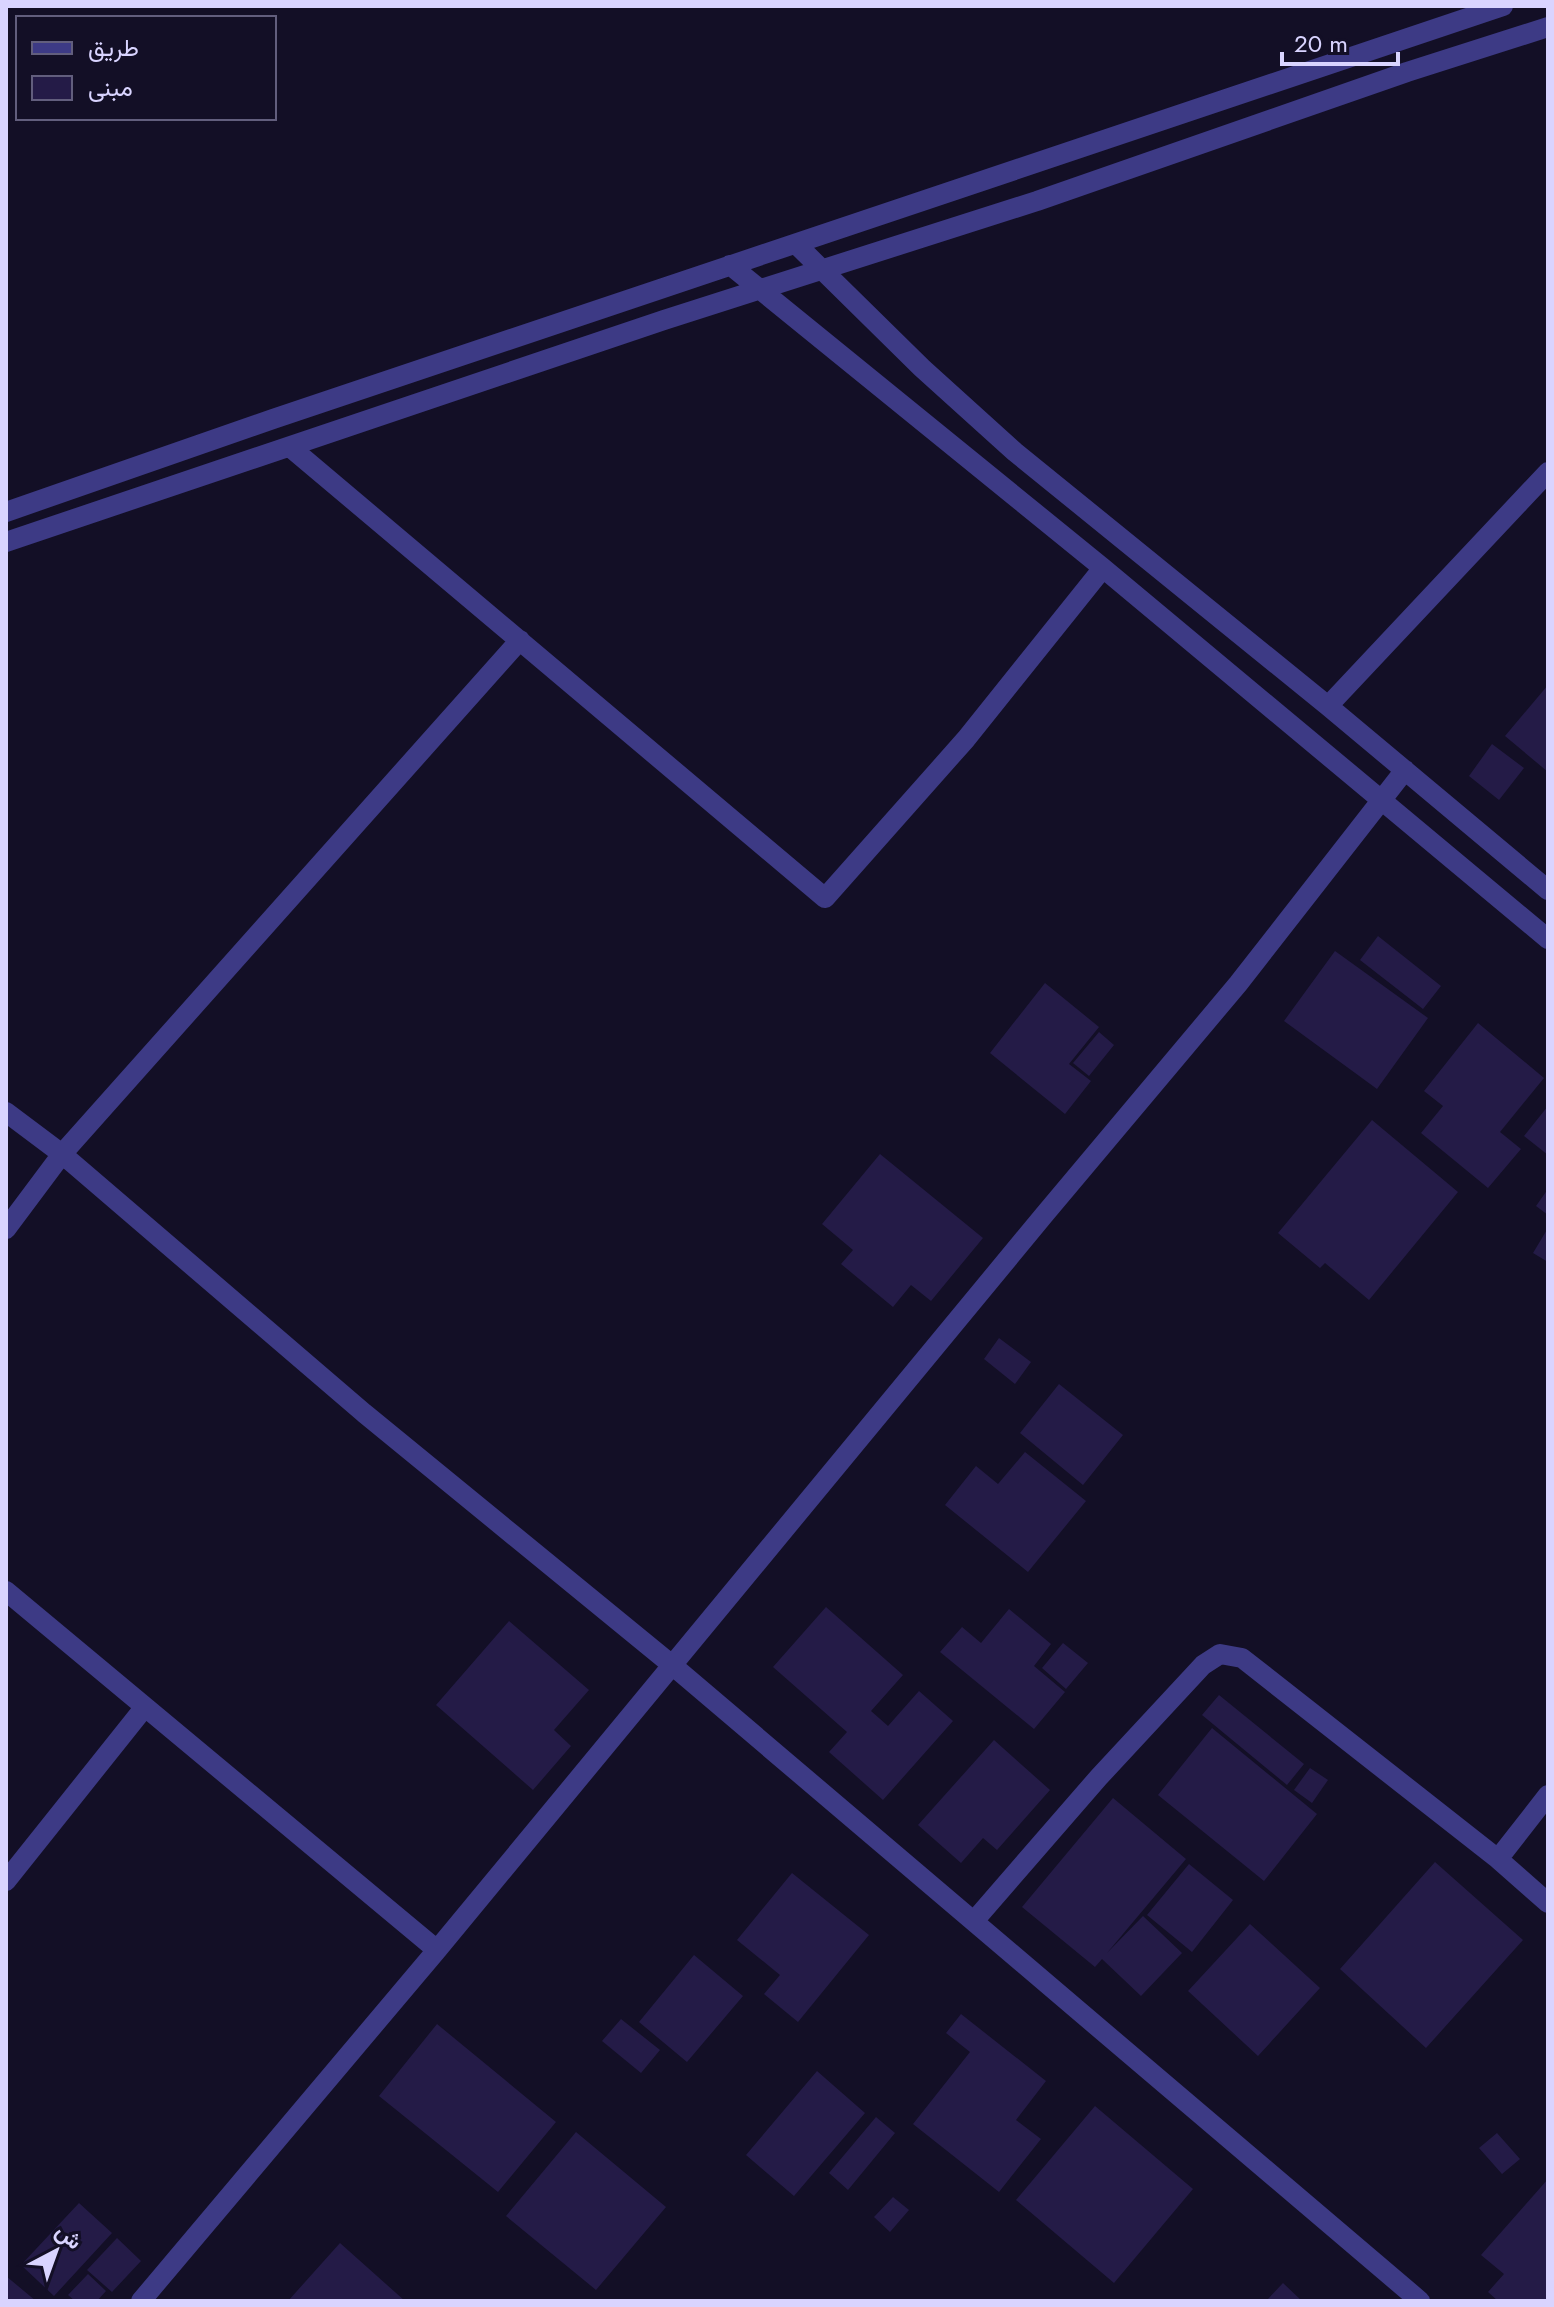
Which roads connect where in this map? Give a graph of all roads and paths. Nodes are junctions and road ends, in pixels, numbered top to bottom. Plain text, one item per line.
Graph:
1 (1503, 6) edge
2 (1548, 27) edge
3 (796, 244) junction
4 (730, 265) junction
5 (820, 269) junction
6 (757, 289) junction
7 (290, 447) junction
8 (1548, 472) edge
9 (6, 512) edge
10 (6, 542) edge
11 (1103, 568) junction
12 (520, 640) junction
13 (1328, 706) junction
14 (1405, 770) junction
15 (1382, 800) junction
16 (1548, 890) edge
17 (1548, 939) edge
18 (6, 1112) edge
19 (62, 1154) junction
20 (6, 1229) edge
21 (6, 1591) edge
22 (672, 1665) junction
23 (144, 1708) junction
24 (1548, 1795) edge
25 (1498, 1859) junction
26 (6, 1881) edge
27 (1548, 1903) edge
28 (974, 1921) junction
29 (437, 1950) junction
30 (141, 2301) edge
31 (1420, 2301) edge

1 - 3 street
2 - 5 street
3 - 4 street
3 - 5 street
4 - 6 street
4 - 9 street
5 - 6 street
5 - 13 street
6 - 7 street
6 - 11 street
7 - 10 street
7 - 12 street
8 - 13 street
11 - 12 street
11 - 15 street
12 - 19 street
13 - 14 street
14 - 15 street
14 - 16 street
15 - 17 street
15 - 22 street
18 - 19 street
19 - 20 street
19 - 22 street
21 - 23 street
22 - 28 street
22 - 29 street
23 - 26 street
23 - 29 street
24 - 25 street
25 - 27 street
25 - 28 street
28 - 31 street
29 - 30 street

